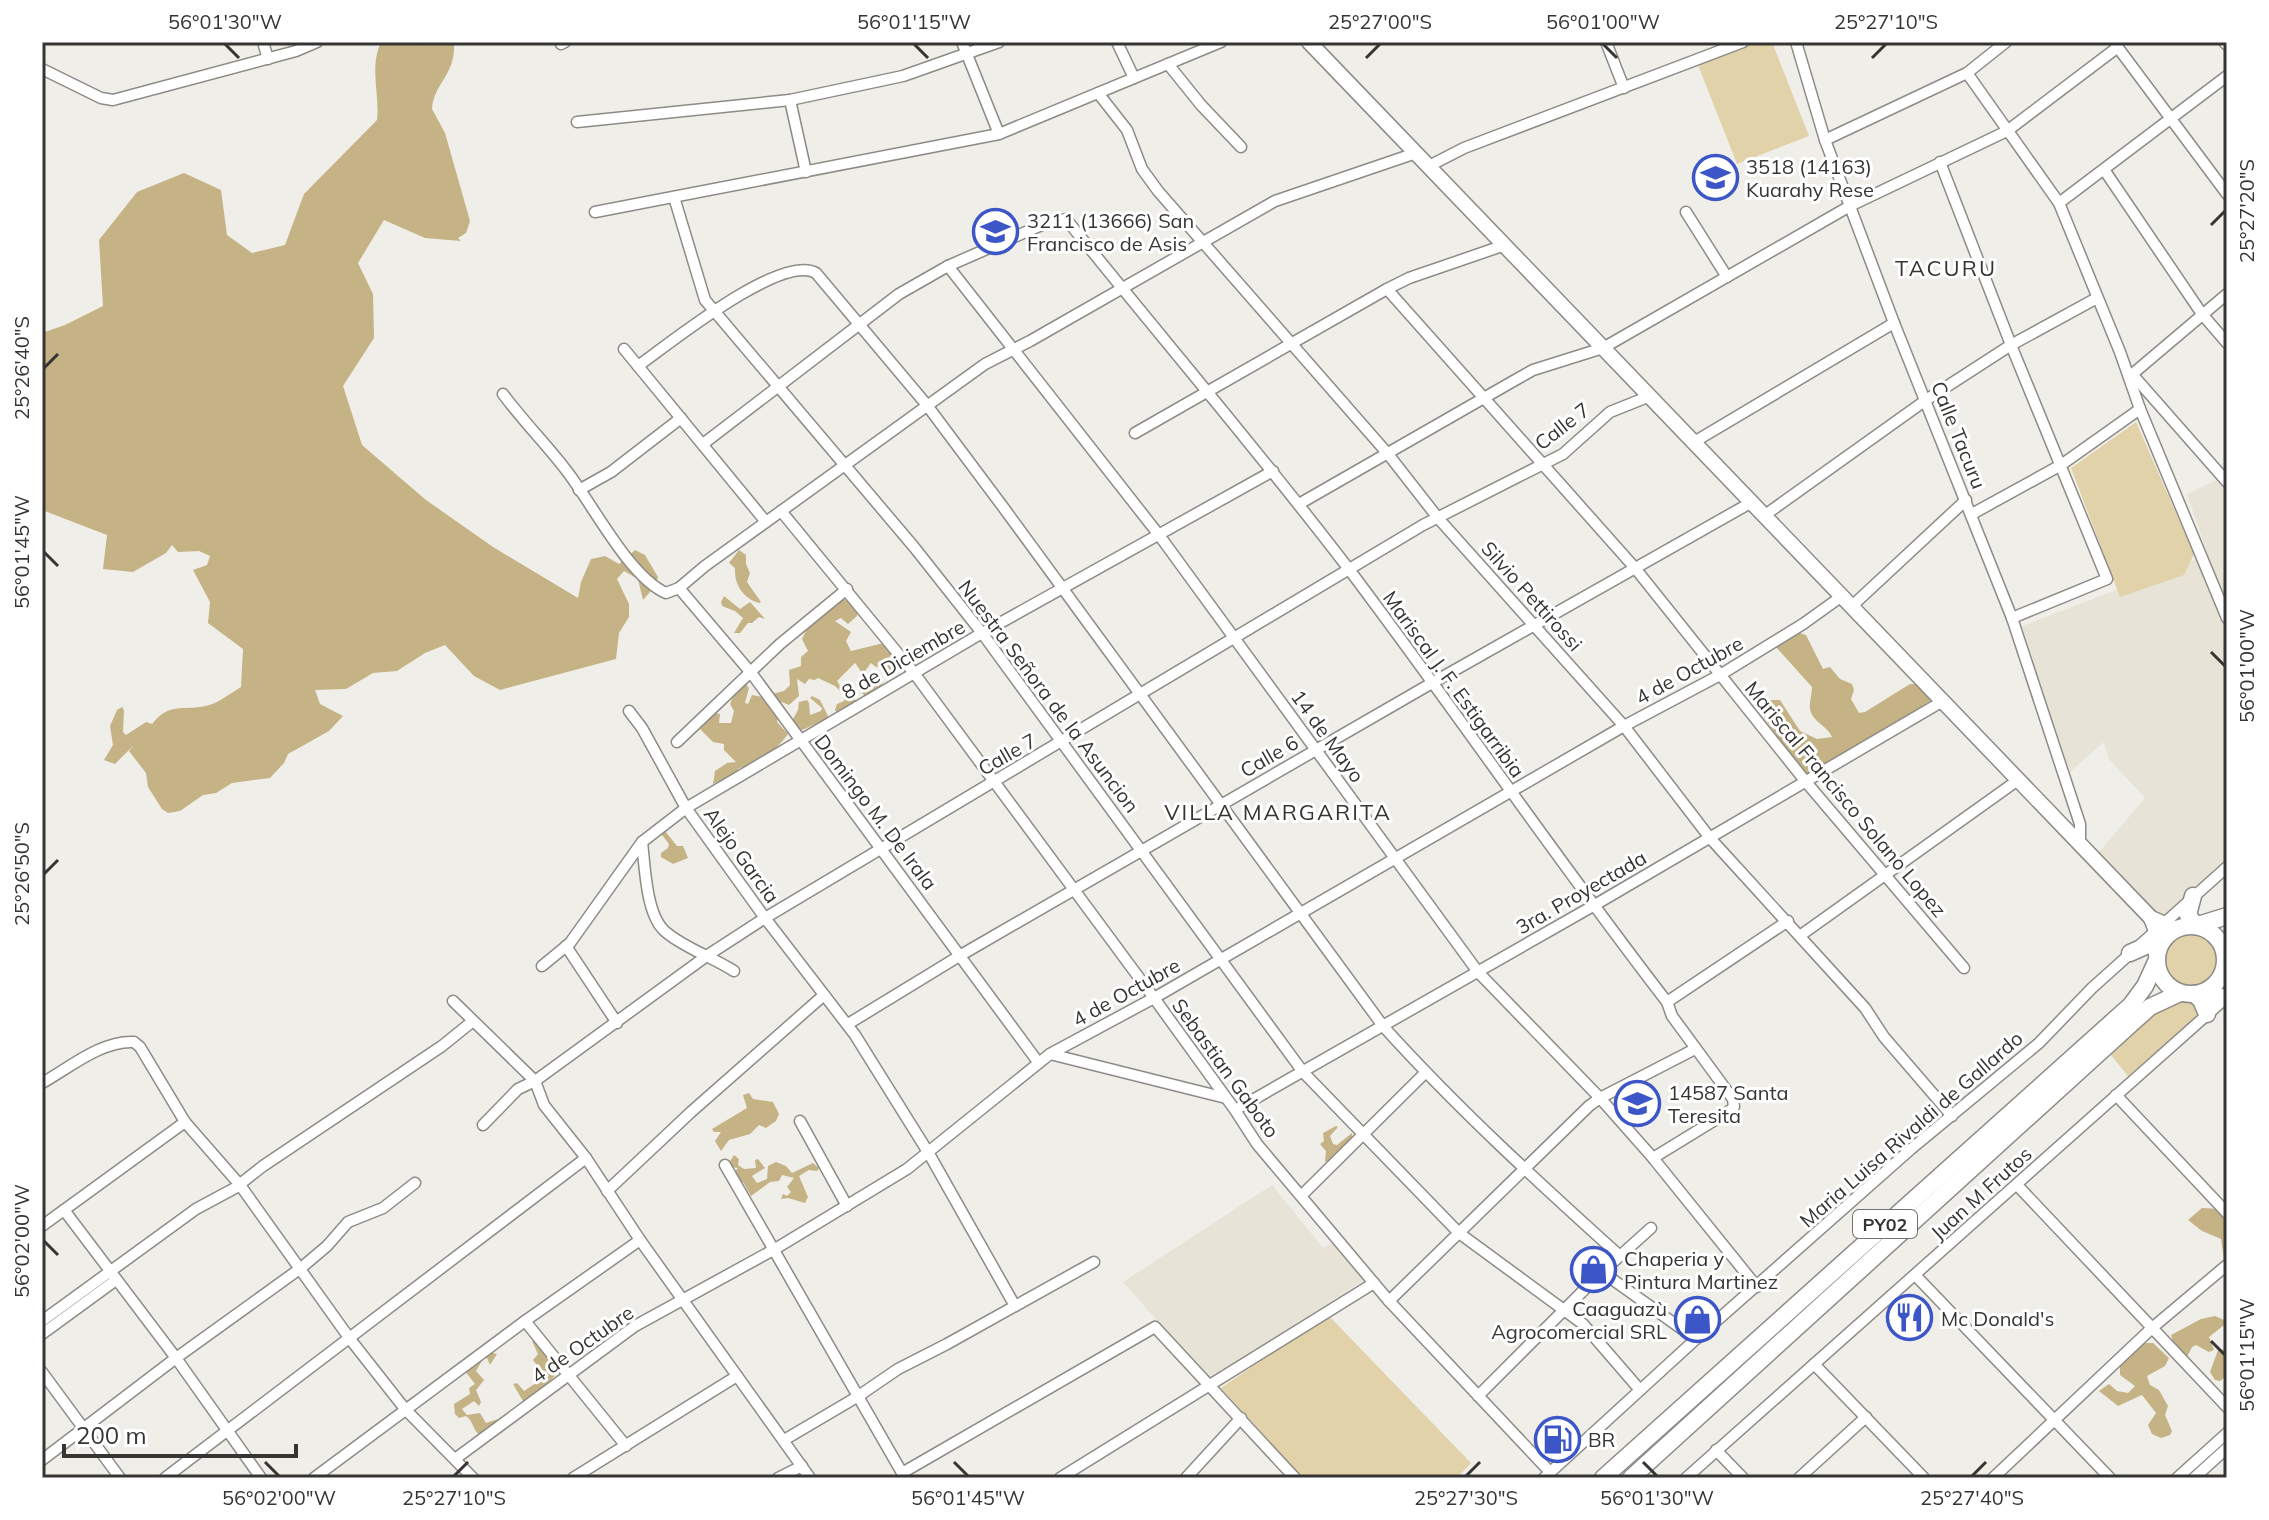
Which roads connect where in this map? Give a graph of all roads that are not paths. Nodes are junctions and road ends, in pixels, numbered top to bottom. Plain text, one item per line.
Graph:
1 (263, 42) edge
2 (317, 42) edge
3 (962, 42) edge
4 (999, 42) edge
5 (1117, 42) edge
6 (1221, 42) edge
7 (1309, 42) edge
8 (1606, 42) edge
9 (1743, 42) edge
10 (1796, 42) edge
11 (2006, 42) edge
12 (2116, 45) edge
13 (967, 54) junction
14 (268, 59) junction
15 (1168, 64) junction
16 (42, 69) edge
17 (1967, 73) junction
18 (2227, 76) edge
19 (1134, 78) junction
20 (1624, 88) junction
21 (1098, 93) junction
22 (790, 100) junction
23 (2172, 119) junction
24 (577, 122) dead end
25 (2007, 131) junction
26 (999, 134) junction
27 (1825, 140) junction
28 (1241, 147) dead end
29 (1416, 153) junction
30 (1940, 162) junction
31 (1429, 166) junction
32 (2105, 171) junction
33 (806, 172) junction
34 (2227, 194) edge
35 (674, 197) junction
36 (2059, 203) junction
37 (1850, 206) junction
38 (595, 212) dead end
39 (1686, 212) dead end
40 (1203, 242) junction
41 (1505, 245) junction
42 (948, 266) junction
43 (1727, 277) junction
44 (1122, 289) junction
45 (1387, 289) junction
46 (2227, 294) edge
47 (2097, 298) junction
48 (714, 311) junction
49 (2202, 314) junction
50 (860, 323) junction
51 (1894, 323) junction
52 (1291, 343) junction
53 (2227, 343) edge
54 (2011, 345) junction
55 (1015, 348) junction
56 (1603, 348) junction
57 (624, 349) dead end
58 (2120, 352) junction
59 (2148, 361) junction
60 (638, 366) junction
61 (2130, 375) junction
62 (779, 388) junction
63 (1208, 390) junction
64 (503, 394) dead end
65 (1650, 396) junction
66 (1483, 399) junction
67 (1926, 400) junction
68 (926, 404) junction
69 (2140, 409) junction
70 (681, 418) junction
71 (1135, 433) dead end
72 (1694, 442) junction
73 (703, 444) junction
74 (1388, 454) junction
75 (845, 464) junction
76 (1542, 465) junction
77 (2061, 465) junction
78 (1273, 471) junction
79 (2227, 482) edge
80 (579, 490) junction
81 (1966, 500) junction
82 (1752, 502) junction
83 (1299, 504) junction
84 (781, 511) junction
85 (1972, 514) junction
86 (1765, 515) junction
87 (1438, 518) junction
88 (766, 522) junction
89 (1159, 535) junction
90 (1635, 568) junction
91 (1349, 569) junction
92 (679, 588) junction
93 (1062, 588) junction
94 (847, 589) junction
95 (1847, 601) junction
96 (2224, 602) edge
97 (2012, 618) junction
98 (2227, 618) edge
99 (1534, 625) junction
100 (982, 633) junction
101 (1235, 637) junction
102 (914, 673) junction
103 (752, 674) junction
104 (1720, 675) junction
105 (1432, 683) junction
106 (1141, 695) junction
107 (1943, 701) junction
108 (629, 711) dead end
109 (1624, 726) junction
110 (800, 740) junction
111 (677, 742) dead end
112 (1062, 742) junction
113 (1316, 750) junction
114 (2018, 780) junction
115 (994, 782) junction
116 (1806, 782) junction
117 (1511, 792) junction
118 (1222, 804) junction
119 (686, 808) junction
120 (1710, 838) junction
121 (642, 842) junction
122 (2080, 844) junction
123 (880, 847) junction
124 (1142, 851) junction
125 (1396, 859) junction
126 (2227, 867) edge
127 (1883, 876) junction
128 (1075, 891) junction
129 (2193, 896) junction
130 (1593, 906) junction
131 (1302, 914) junction
132 (2227, 916) edge
133 (765, 918) junction
134 (1788, 921) junction
135 (2198, 926) junction
136 (1801, 935) junction
137 (2160, 937) junction
138 (566, 946) junction
139 (2130, 953) joint
140 (708, 955) junction
141 (961, 955) junction
142 (1222, 959) junction
143 (2225, 964) edge
144 (542, 966) dead end
145 (1964, 968) dead end
146 (734, 971) dead end
147 (1478, 972) junction
148 (2190, 994) junction
149 (824, 995) junction
150 (1154, 998) junction
151 (2227, 998) edge
152 (453, 1001) dead end
153 (1667, 1002) junction
154 (2207, 1014) junction
155 (473, 1021) junction
156 (617, 1023) junction
157 (848, 1024) junction
158 (1383, 1026) junction
159 (1695, 1049) junction
160 (1050, 1054) junction
161 (1038, 1062) junction
162 (1303, 1072) junction
163 (1425, 1073) junction
164 (535, 1081) junction
165 (42, 1083) edge
166 (2116, 1095) junction
167 (1226, 1098) junction
168 (1600, 1098) junction
169 (1235, 1110) junction
170 (1952, 1116) junction
171 (800, 1121) dead end
172 (185, 1122) junction
173 (483, 1125) dead end
174 (1364, 1134) junction
175 (928, 1152) junction
176 (586, 1158) junction
177 (1653, 1158) junction
178 (725, 1165) dead end
179 (1524, 1170) junction
180 (415, 1183) dead end
181 (240, 1185) junction
182 (2017, 1185) junction
183 (607, 1191) junction
184 (1302, 1195) junction
185 (847, 1206) junction
186 (64, 1210) junction
187 (2227, 1213) edge
188 (42, 1226) edge
189 (1651, 1228) dead end
190 (1459, 1233) junction
191 (640, 1240) junction
192 (775, 1249) junction
193 (1620, 1256) junction
194 (1094, 1262) dead end
195 (2227, 1265) edge
196 (301, 1268) junction
197 (1602, 1272) junction
198 (1915, 1275) junction
199 (113, 1276) junction
200 (1374, 1283) junction
201 (1757, 1287) junction
202 (682, 1299) junction
203 (1389, 1301) junction
204 (1015, 1306) junction
205 (1566, 1310) junction
206 (42, 1321) edge
207 (525, 1321) junction
208 (2152, 1328) junction
209 (42, 1334) edge
210 (350, 1339) junction
211 (1696, 1339) junction
212 (176, 1358) junction
213 (1814, 1364) junction
214 (42, 1372) edge
215 (568, 1374) junction
216 (737, 1376) junction
217 (1211, 1385) junction
218 (1640, 1390) junction
219 (1478, 1396) junction
220 (857, 1397) junction
221 (2227, 1407) edge
222 (405, 1409) junction
223 (1866, 1417) junction
224 (1241, 1418) junction
225 (2055, 1421) junction
226 (83, 1429) junction
227 (226, 1430) junction
228 (2227, 1433) edge
229 (784, 1440) junction
230 (626, 1446) junction
231 (2227, 1448) edge
232 (1716, 1450) junction
233 (455, 1459) junction
234 (42, 1460) edge
235 (802, 1466) junction
236 (1547, 1475) edge
237 (903, 1476) edge
238 (1192, 1476) edge
239 (120, 1478) edge
240 (165, 1478) edge
241 (261, 1478) edge
242 (314, 1478) edge
243 (473, 1478) edge
244 (573, 1478) edge
245 (778, 1478) edge
246 (810, 1478) edge
247 (1060, 1478) edge
248 (1295, 1478) edge
249 (1603, 1478) edge
250 (1631, 1478) edge
251 (1686, 1478) edge
252 (1743, 1478) edge
253 (1799, 1478) edge
254 (1924, 1478) edge
255 (1993, 1478) edge
256 (2110, 1478) edge
257 (2177, 1478) edge
258 (2194, 1478) edge

1 - 14 street
2 - 14 street
3 - 13 street
4 - 13 street
5 - 19 street
6 - 15 street
7 - 29 main road
8 - 20 street
9 - 20 street
10 - 27 street, Calle Tacuru
11 - 17 street
12 - 23 street
12 - 25 street
13 - 22 street
13 - 26 street
14 - 16 street
15 - 19 street
15 - 28 street
17 - 25 street
17 - 27 street
18 - 23 street
19 - 21 street
20 - 31 street
21 - 26 street
21 - 40 street, Silvio Pettirossi
22 - 24 street
22 - 33 street
23 - 32 street
23 - 34 street
25 - 30 street
25 - 36 street
26 - 33 street
27 - 37 street, Calle Tacuru
29 - 31 main road
29 - 40 street
30 - 37 street
30 - 54 street
31 - 41 main road
32 - 36 street
32 - 49 street
33 - 35 street
35 - 38 street
35 - 48 street, Nuestra Señora de la Asuncion
36 - 47 street
37 - 43 street
37 - 51 street, Calle Tacuru
39 - 43 street
40 - 44 street
40 - 52 street, Silvio Pettirossi
41 - 45 street
41 - 56 main road
42 - 44 street, Mariscal J. F. Estigarribia
42 - 50 street
42 - 55 street, 14 de Mayo
43 - 56 street
44 - 55 street
44 - 63 street, Mariscal J. F. Estigarribia
45 - 52 street
45 - 66 street, Mariscal Francisco Solano Lopez
46 - 49 street
47 - 54 street
47 - 58 street
48 - 50 street
48 - 60 street
48 - 62 street, Nuestra Señora de la Asuncion
49 - 53 street
49 - 59 street
50 - 62 street
50 - 68 street
51 - 67 street, Calle Tacuru
51 - 72 street
52 - 63 street
52 - 74 street, Silvio Pettirossi
54 - 67 street
54 - 77 street
55 - 68 street
55 - 89 street, 14 de Mayo
56 - 65 main road
56 - 66 street
57 - 60 street
58 - 59 street
58 - 61 street
59 - 61 street
60 - 70 street
61 - 69 street
61 - 79 street
62 - 73 street
62 - 75 street, Nuestra Señora de la Asuncion
63 - 71 street
63 - 78 street, Mariscal J. F. Estigarribia
64 - 80 street
65 - 72 main road
65 - 76 street, Calle 7
66 - 74 street
66 - 76 street, Mariscal Francisco Solano Lopez
67 - 81 street, Calle Tacuru
67 - 86 street
68 - 75 street
68 - 93 street
69 - 77 street
69 - 96 street
70 - 73 street
70 - 80 street
72 - 82 main road
73 - 88 street
74 - 83 street
74 - 87 street, Silvio Pettirossi
75 - 84 street
75 - 100 street, Nuestra Señora de la Asuncion
76 - 87 street, Calle 7
76 - 90 street, Mariscal Francisco Solano Lopez
77 - 85 street
77 - 97 street
78 - 83 street, Mariscal J. F. Estigarribia
78 - 89 street, 8 de Diciembre
80 - 92 street
81 - 85 street, Calle Tacuru
81 - 95 street, 4 de Octubre
82 - 86 main road
82 - 90 street, Calle 6
83 - 91 street, Mariscal J. F. Estigarribia
84 - 88 street
84 - 94 street, Sebastian Gaboto
85 - 97 street, Calle Tacuru
86 - 95 main road
87 - 91 street, Calle 7
87 - 99 street, Silvio Pettirossi
88 - 92 street
89 - 93 street, 8 de Diciembre
89 - 101 street, 14 de Mayo
90 - 99 street, Calle 6
90 - 104 street, Mariscal Francisco Solano Lopez
91 - 101 street, Calle 7
91 - 105 street, Mariscal J. F. Estigarribia
92 - 103 street, Domingo M. De Irala
93 - 100 street, 8 de Diciembre
93 - 106 street
94 - 102 street, Sebastian Gaboto
94 - 103 street
95 - 104 street, 4 de Octubre
95 - 107 main road
96 - 98 street
97 - 122 street, Calle Tacuru
99 - 105 street, Calle 6
99 - 109 street, Silvio Pettirossi
100 - 102 street, 8 de Diciembre
100 - 112 street, Nuestra Señora de la Asuncion
101 - 106 street, Calle 7
101 - 113 street, 14 de Mayo
102 - 110 street, 8 de Diciembre
102 - 115 street, Sebastian Gaboto
103 - 110 street, Domingo M. De Irala
103 - 111 street
104 - 109 street, 4 de Octubre
104 - 116 street, Mariscal Francisco Solano Lopez
105 - 113 street, Calle 6
105 - 117 street, Mariscal J. F. Estigarribia
106 - 112 street, Calle 7
106 - 118 street
107 - 114 main road
107 - 116 street, 3ra. Proyectada
108 - 119 street, Alejo Garcia
109 - 117 street, 4 de Octubre
109 - 120 street, Silvio Pettirossi
110 - 119 street, 8 de Diciembre
110 - 123 street, Domingo M. De Irala
112 - 115 street, Calle 7
112 - 124 street, Nuestra Señora de la Asuncion
113 - 118 street, Calle 6
113 - 125 street, 14 de Mayo
114 - 122 main road
114 - 127 street
115 - 123 street, Calle 7
115 - 128 street, Sebastian Gaboto
116 - 120 street, 3ra. Proyectada
116 - 127 street, Mariscal Francisco Solano Lopez
117 - 125 street, 4 de Octubre
117 - 130 street, Mariscal J. F. Estigarribia
118 - 124 street, Calle 6
118 - 131 street
119 - 121 street, 8 de Diciembre
119 - 133 street, Alejo Garcia
120 - 130 street, 3ra. Proyectada
120 - 134 street, Silvio Pettirossi
121 - 138 street, 8 de Diciembre
121 - 140 street
122 - 137 main road
123 - 133 street, Calle 7
123 - 141 street, Domingo M. De Irala
124 - 128 street, Calle 6
124 - 142 street, Nuestra Señora de la Asuncion
125 - 131 street, 4 de Octubre
125 - 147 street, 14 de Mayo
126 - 129 street
127 - 136 street
127 - 145 street, Mariscal Francisco Solano Lopez
128 - 141 street, Calle 6
128 - 150 street, Sebastian Gaboto
129 - 135 highway
129 - 137 street
130 - 147 street, 3ra. Proyectada
130 - 153 street, Mariscal J. F. Estigarribia
131 - 142 street, 4 de Octubre
131 - 158 street
132 - 135 highway
133 - 140 street, Calle 7
133 - 149 street, Alejo Garcia
134 - 136 street, Silvio Pettirossi
134 - 153 street
135 - 137 highway
135 - 143 highway
136 - 170 street, Silvio Pettirossi
137 - 139 highway
137 - 148 highway
137 - 249 highway, PY02
138 - 144 street, 8 de Diciembre
138 - 156 street
139 - 170 street, Maria Luisa Rivaldi de Gallardo
140 - 146 street
140 - 156 street, Calle 7
141 - 157 street, Calle 6
141 - 161 street, Domingo M. De Irala
142 - 150 street, 4 de Octubre
142 - 162 street, Nuestra Señora de la Asuncion
143 - 148 highway, PY02
143 - 151 highway
147 - 158 street, 3ra. Proyectada
147 - 168 street, 14 de Mayo
148 - 151 highway
148 - 154 highway
148 - 250 highway, PY02
149 - 157 street, Alejo Garcia
149 - 183 street
150 - 160 street, 4 de Octubre
150 - 167 street, Sebastian Gaboto
151 - 154 street, Juan M Frutos
152 - 155 street
153 - 159 street, Mariscal J. F. Estigarribia
154 - 166 street, Juan M Frutos
155 - 164 street
155 - 181 street
156 - 164 street, Calle 7
157 - 175 street, Alejo Garcia
158 - 162 street, 3ra. Proyectada
158 - 163 street
159 - 168 street
159 - 177 street, Mariscal J. F. Estigarribia
160 - 161 street, 4 de Octubre
160 - 167 street
161 - 175 street, 4 de Octubre
162 - 169 street, 3ra. Proyectada
162 - 174 street, Nuestra Señora de la Asuncion
163 - 174 street
163 - 179 street
164 - 173 street, Calle 7
164 - 176 street
165 - 172 street
166 - 182 street, Juan M Frutos
166 - 187 street
167 - 169 street, Sebastian Gaboto
168 - 177 street, 14 de Mayo
168 - 179 street
169 - 184 street, Sebastian Gaboto
170 - 201 street, Maria Luisa Rivaldi de Gallardo
171 - 185 street
172 - 181 street
172 - 186 street
174 - 184 street
174 - 190 street, Nuestra Señora de la Asuncion
175 - 185 street, 4 de Octubre
175 - 204 street, Alejo Garcia
176 - 183 street
176 - 210 street
177 - 201 street, 14 de Mayo
178 - 192 street
179 - 190 street
179 - 193 street
180 - 196 street
181 - 196 street
181 - 199 street
182 - 198 street, Juan M Frutos
182 - 208 street
183 - 191 street
184 - 200 street, Sebastian Gaboto
185 - 192 street, 4 de Octubre
186 - 188 street
186 - 199 street
189 - 193 street
190 - 203 street
190 - 205 street, Nuestra Señora de la Asuncion
191 - 202 street
191 - 207 street
192 - 202 street, 4 de Octubre
192 - 220 street
193 - 197 street
194 - 204 street
195 - 208 street
196 - 210 street
196 - 212 street
197 - 205 street
197 - 211 street
198 - 213 street, Juan M Frutos
198 - 225 street
199 - 206 street
199 - 209 street
199 - 212 street
200 - 203 street, Sebastian Gaboto
200 - 217 street
201 - 211 street, Maria Luisa Rivaldi de Gallardo
202 - 215 street, 4 de Octubre
202 - 216 street
203 - 219 street, Sebastian Gaboto
204 - 220 street
205 - 218 street, Nuestra Señora de la Asuncion
205 - 219 street
207 - 215 street
207 - 222 street
208 - 221 street
208 - 225 street
210 - 222 street
210 - 227 street
211 - 218 street, Maria Luisa Rivaldi de Gallardo
212 - 226 street
212 - 227 street
213 - 223 street
213 - 232 street, Juan M Frutos
214 - 226 street
215 - 230 street
215 - 233 street, 4 de Octubre
216 - 229 street
216 - 230 street
217 - 224 street
217 - 237 street
217 - 247 street
218 - 236 street, Maria Luisa Rivaldi de Gallardo
219 - 236 street, Sebastian Gaboto
220 - 229 street
220 - 237 street
222 - 233 street
222 - 242 street
223 - 253 street
223 - 254 street
224 - 238 street
224 - 248 street
225 - 255 street
225 - 256 street
226 - 234 street
226 - 239 street
227 - 240 street
227 - 241 street
228 - 257 street
229 - 235 street
230 - 244 street
231 - 258 street
232 - 251 street, Juan M Frutos
232 - 252 street
233 - 243 street
235 - 245 street
235 - 246 street

